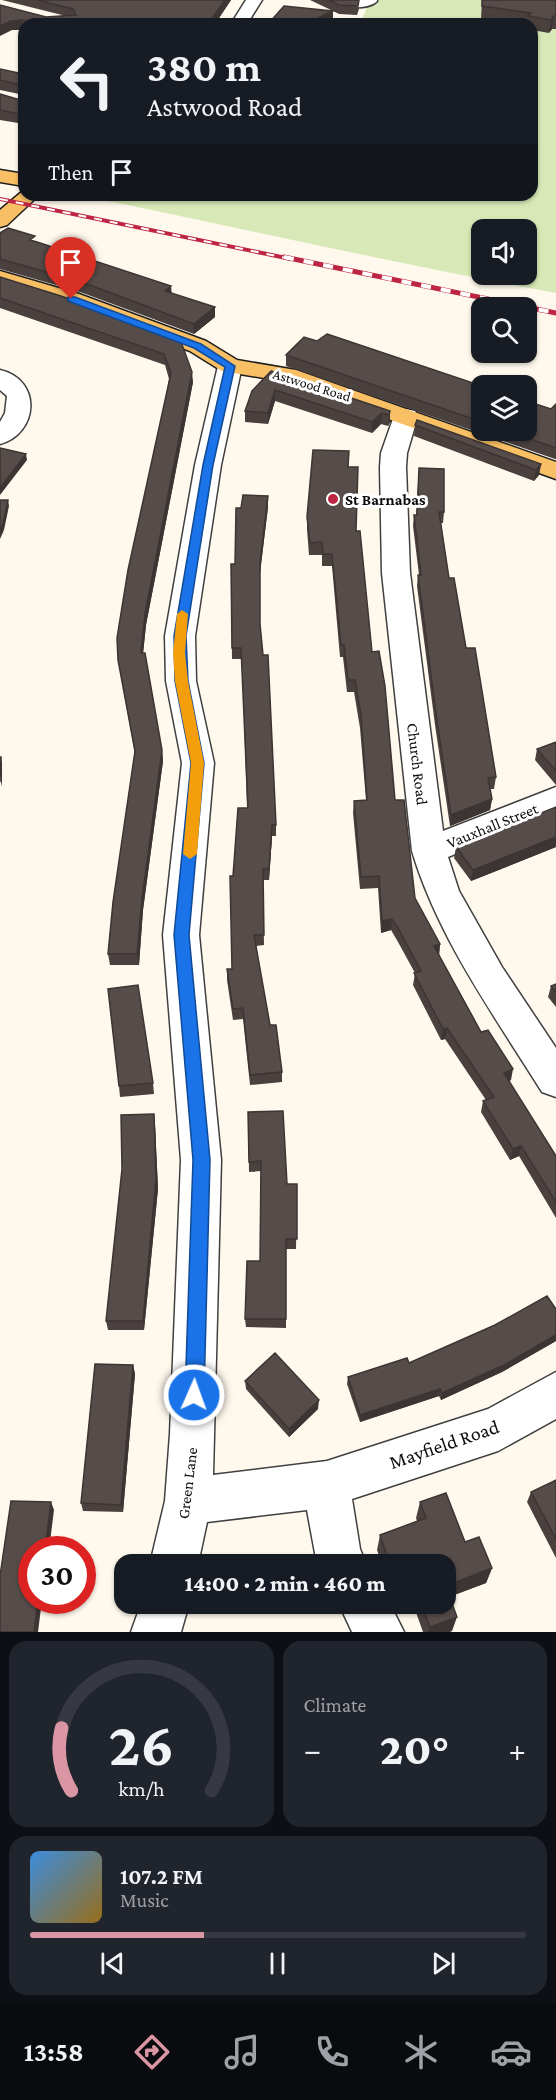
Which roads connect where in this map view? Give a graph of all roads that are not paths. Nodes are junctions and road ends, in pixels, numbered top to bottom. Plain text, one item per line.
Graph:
1 (254, 0) edge
2 (335, 0) edge
3 (369, 1) edge
4 (243, 18) edge
5 (0, 176) edge
6 (18, 179) edge
7 (22, 201) edge
8 (0, 221) edge
9 (0, 278) edge
10 (230, 366) junction
11 (0, 377) edge
12 (406, 416) junction
13 (0, 435) edge
14 (556, 471) edge
15 (556, 799) edge
16 (429, 851) junction
17 (556, 1080) edge
18 (556, 1394) edge
19 (327, 1484) junction
20 (188, 1501) junction
21 (176, 1554) edge
22 (337, 1554) edge
23 (162, 1614) edge
24 (369, 1614) edge
25 (156, 1632) edge
26 (379, 1632) edge

1 - 4 street
2 - 3 street
5 - 6 main road
7 - 8 main road
9 - 10 main road, Astwood Road
10 - 12 main road, Astwood Road
10 - 20 street, Green Lane
11 - 13 street
12 - 14 main road, Astwood Road
12 - 16 street, Church Road
15 - 16 street, Vauxhall Street
16 - 17 street, Church Road
18 - 19 street, Mayfield Road
19 - 20 street, Mayfield Road
19 - 22 street
20 - 21 street, Green Lane
23 - 25 street
24 - 26 street

